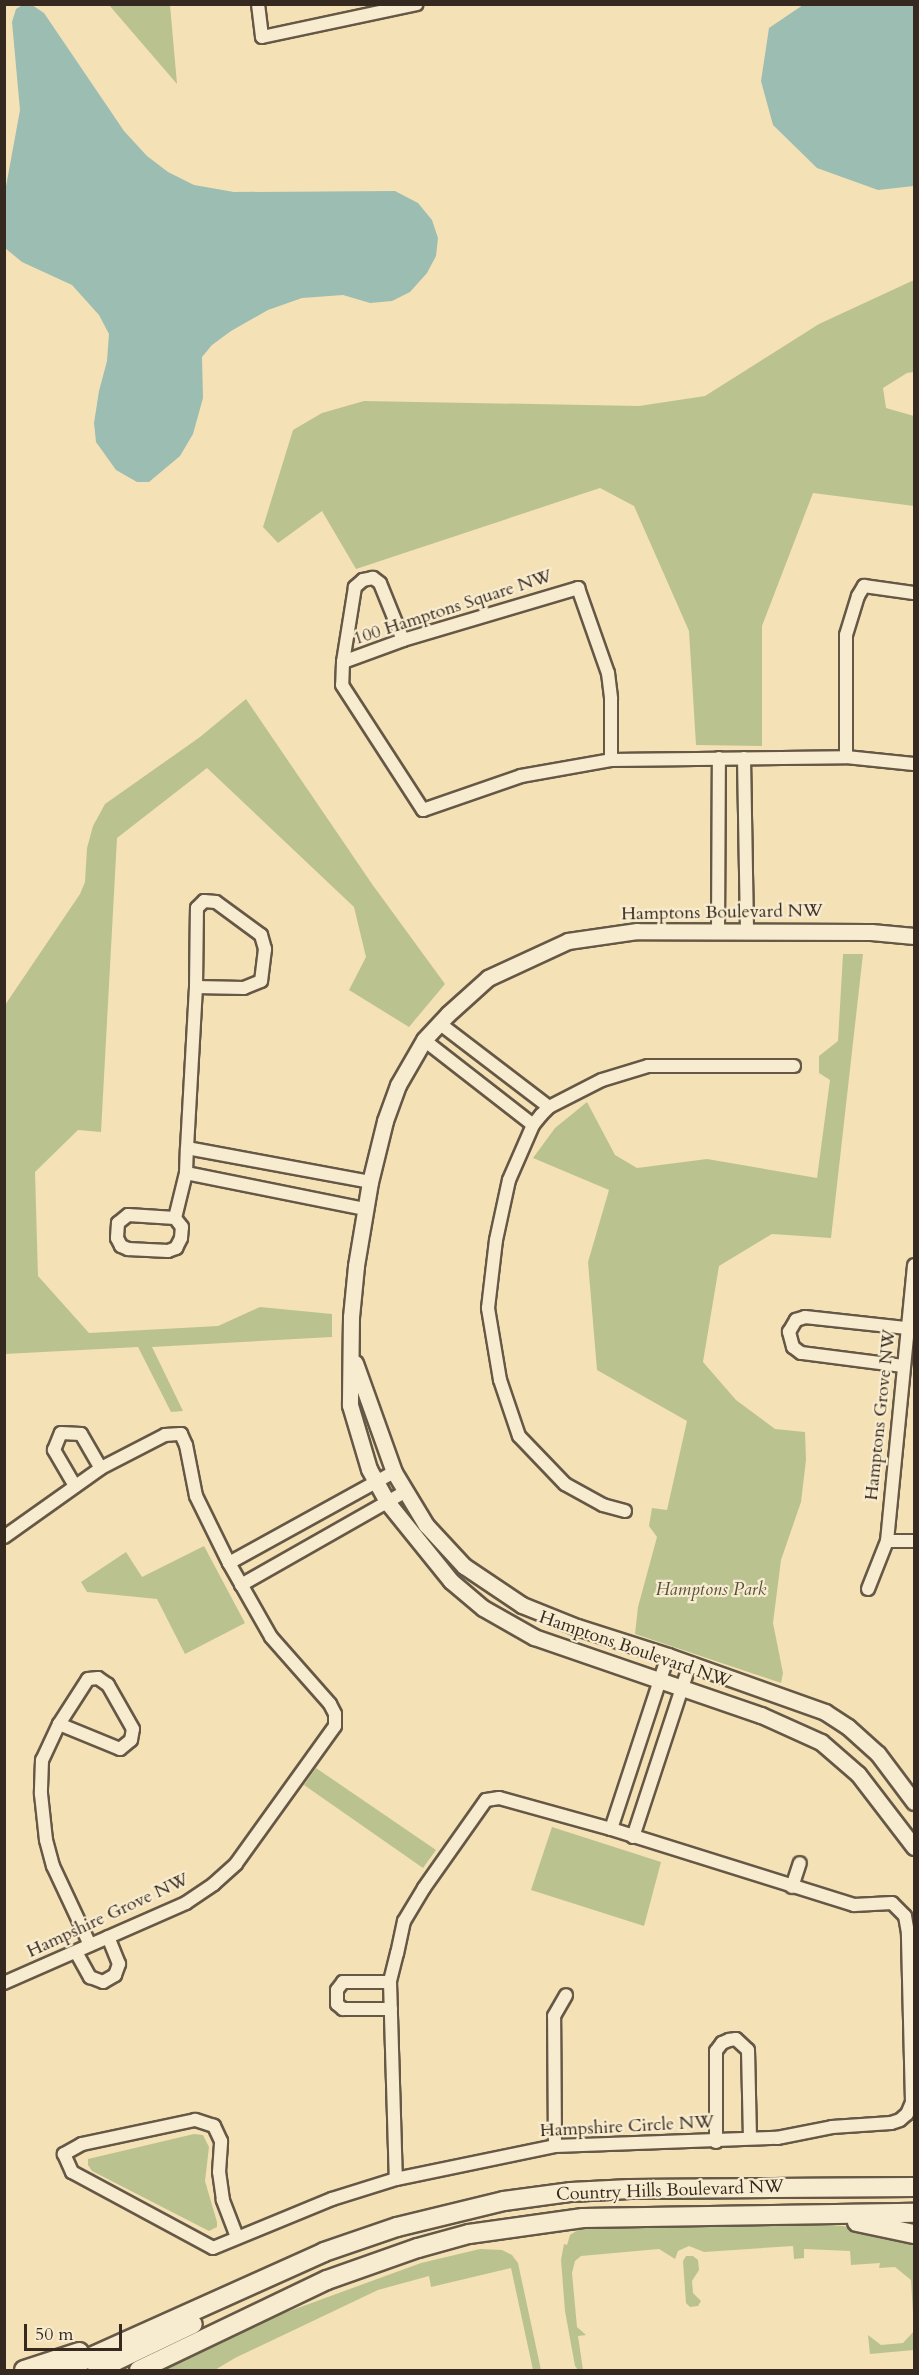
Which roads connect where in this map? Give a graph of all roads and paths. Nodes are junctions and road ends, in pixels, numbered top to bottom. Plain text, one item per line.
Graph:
1 (258, 4) edge
2 (417, 4) edge
3 (915, 593) edge
4 (403, 640) junction
5 (343, 662) junction
6 (846, 757) junction
7 (719, 758) junction
8 (744, 758) junction
9 (611, 759) junction
10 (915, 764) edge
11 (747, 930) junction
12 (718, 931) junction
13 (915, 936) edge
14 (196, 987) junction
15 (439, 1023) junction
16 (424, 1040) junction
17 (794, 1066) dead end
18 (549, 1107) junction
19 (533, 1125) junction
20 (187, 1148) junction
21 (186, 1173) junction
22 (370, 1182) junction
23 (365, 1209) junction
24 (175, 1218) junction
25 (915, 1265) edge
26 (908, 1329) junction
27 (353, 1357) junction
28 (903, 1366) junction
29 (101, 1468) junction
30 (394, 1472) junction
31 (375, 1482) junction
32 (75, 1486) junction
33 (405, 1492) junction
34 (388, 1503) junction
35 (625, 1511) dead end
36 (4, 1537) edge
37 (887, 1541) junction
38 (915, 1541) edge
39 (229, 1563) junction
40 (241, 1585) junction
41 (868, 1589) dead end
42 (668, 1656) junction
43 (690, 1664) junction
44 (659, 1680) junction
45 (682, 1688) junction
46 (58, 1724) junction
47 (915, 1802) edge
48 (611, 1829) junction
49 (633, 1837) junction
50 (915, 1846) edge
51 (800, 1863) dead end
52 (792, 1887) junction
53 (108, 1937) junction
54 (90, 1945) junction
55 (76, 1952) junction
56 (390, 1982) junction
57 (4, 1983) edge
58 (566, 1995) dead end
59 (391, 2010) junction
60 (750, 2138) junction
61 (716, 2142) junction
62 (555, 2145) junction
63 (396, 2179) junction
64 (915, 2187) edge
65 (915, 2213) edge
66 (802, 2214) junction
67 (915, 2234) edge
68 (237, 2237) junction
69 (309, 2259) junction
70 (141, 2334) junction
71 (24, 2370) edge
72 (62, 2370) edge
73 (97, 2370) edge
74 (139, 2370) edge

1 - 2 street
3 - 6 street
4 - 5 street, 100 Hamptons Square NW
4 - 5 street
4 - 9 street, 100 Hamptons Square NW
5 - 9 street
6 - 8 street
6 - 10 street
7 - 8 street
7 - 9 street
7 - 12 street
8 - 11 street
11 - 12 street, Hamptons Boulevard NW
11 - 13 street, Hamptons Boulevard NW
12 - 15 street, Hamptons Boulevard NW
14 - 14 street
14 - 20 street
15 - 16 street, Hamptons Boulevard NW
15 - 18 street
16 - 19 street
16 - 22 street, Hamptons Boulevard NW
17 - 18 street
18 - 19 street
19 - 35 street
20 - 21 street
20 - 22 street
21 - 23 street
21 - 24 street
22 - 23 street, Hamptons Boulevard NW
23 - 27 street, Hamptons Boulevard NW
24 - 24 street
25 - 26 street, Hamptons Grove NW
26 - 28 street, Hamptons Grove NW
26 - 28 street
27 - 30 street, Hamptons Boulevard NW
27 - 31 street, Hamptons Boulevard NW
28 - 37 street, Hamptons Grove NW
29 - 32 street, Hampshire Grove NW
29 - 32 street
29 - 39 street, Hampshire Grove NW
30 - 31 street
30 - 33 street, Hamptons Boulevard NW
31 - 34 street, Hamptons Boulevard NW
31 - 39 street
32 - 36 street, Hampshire Grove NW
33 - 34 street
33 - 42 street, Hamptons Boulevard NW
34 - 40 street
34 - 44 street, Hamptons Boulevard NW
37 - 38 street
37 - 41 street, Hamptons Grove NW
39 - 40 street, Hampshire Grove NW
40 - 53 street, Hampshire Grove NW
42 - 43 street, Hamptons Boulevard NW
42 - 44 street
43 - 45 street
43 - 47 street, Hamptons Boulevard NW
44 - 45 street, Hamptons Boulevard NW
44 - 48 street
45 - 49 street
45 - 50 street, Hamptons Boulevard NW
46 - 46 street
46 - 54 street
48 - 49 street, Hampshire Circle NW
48 - 56 street, Hampshire Circle NW
49 - 52 street, Hampshire Circle NW
51 - 52 street
52 - 60 street, Hampshire Circle NW
53 - 54 street, Hampshire Grove NW
53 - 55 street
54 - 55 street, Hampshire Grove NW
55 - 57 street, Hampshire Grove NW
56 - 59 street, Hampshire Circle NW
56 - 59 street
58 - 62 street
59 - 63 street, Hampshire Circle NW
60 - 61 street, Hampshire Circle NW
60 - 61 street
61 - 62 street, Hampshire Circle NW
62 - 63 street, Hampshire Circle NW
63 - 68 street
64 - 69 main road, Country Hills Boulevard NW
65 - 66 main road, Country Hills Boulevard NW
66 - 67 main road
66 - 74 main road, Country Hills Boulevard NW
68 - 68 street
69 - 70 main road, Country Hills Boulevard NW
69 - 73 main road
70 - 71 main road
70 - 72 main road, Country Hills Boulevard NW

